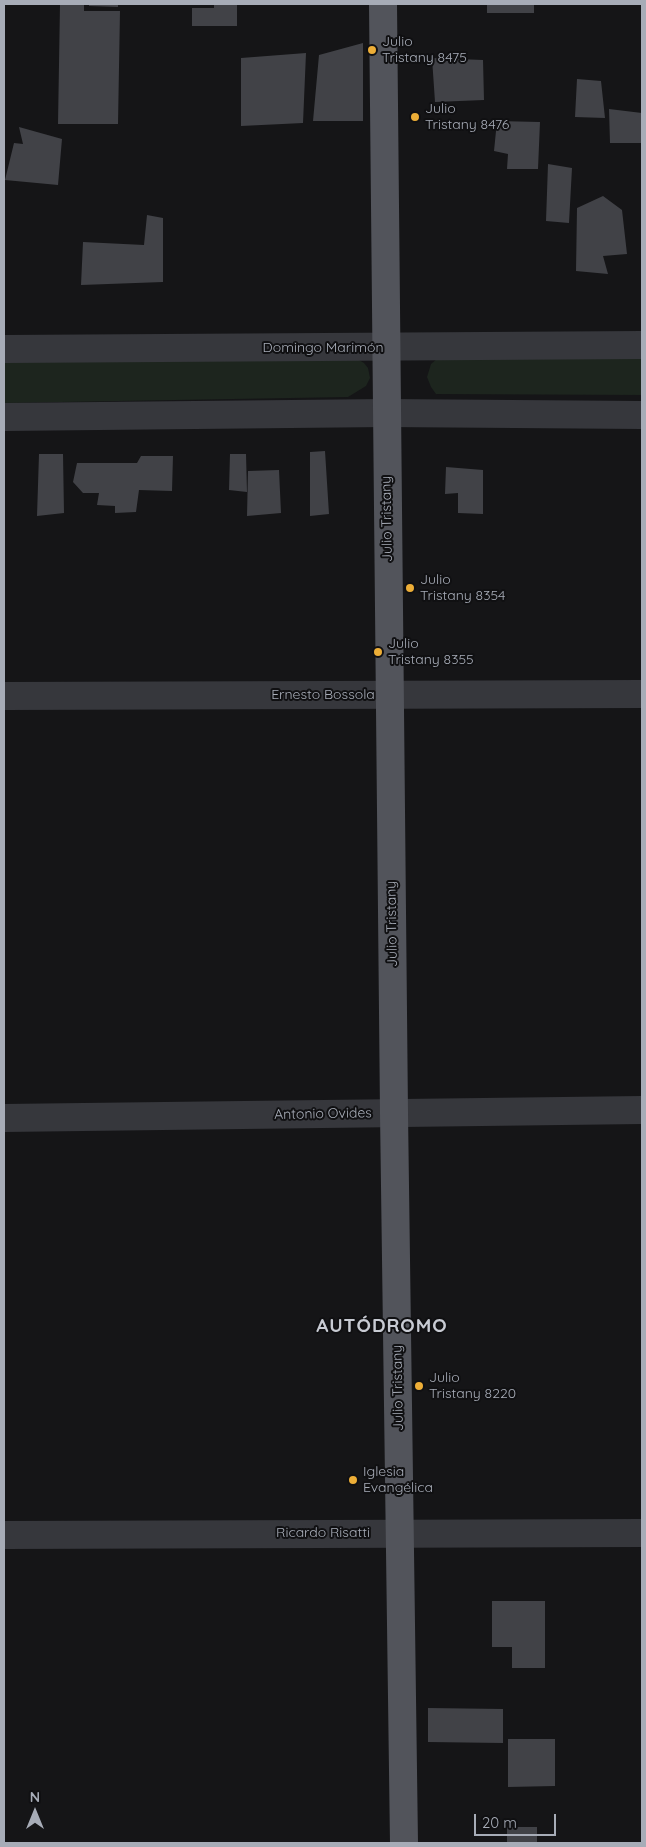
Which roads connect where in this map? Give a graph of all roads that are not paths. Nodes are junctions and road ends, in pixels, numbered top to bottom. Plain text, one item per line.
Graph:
1 (383, 4) edge
2 (642, 345) edge
3 (386, 348) junction
4 (4, 349) edge
5 (386, 413) junction
6 (642, 415) edge
7 (4, 417) edge
8 (642, 694) edge
9 (390, 695) junction
10 (4, 696) edge
11 (642, 1110) edge
12 (394, 1113) junction
13 (4, 1118) edge
14 (400, 1533) junction
15 (642, 1533) edge
16 (4, 1535) edge
17 (404, 1843) edge

1 - 3 main road, Julio Tristany
2 - 3 street, Domingo Marimón
3 - 4 street, Domingo Marimón
3 - 5 main road, Julio Tristany
5 - 6 street
5 - 7 street
5 - 9 main road, Julio Tristany
8 - 9 street, Ernesto Bossola
9 - 10 street, Ernesto Bossola
9 - 12 main road, Julio Tristany
11 - 12 street, Antonio Ovides
12 - 13 street, Antonio Ovides
12 - 14 main road, Julio Tristany
14 - 15 street, Ricardo Risatti
14 - 16 street, Ricardo Risatti
14 - 17 main road, Julio Tristany

